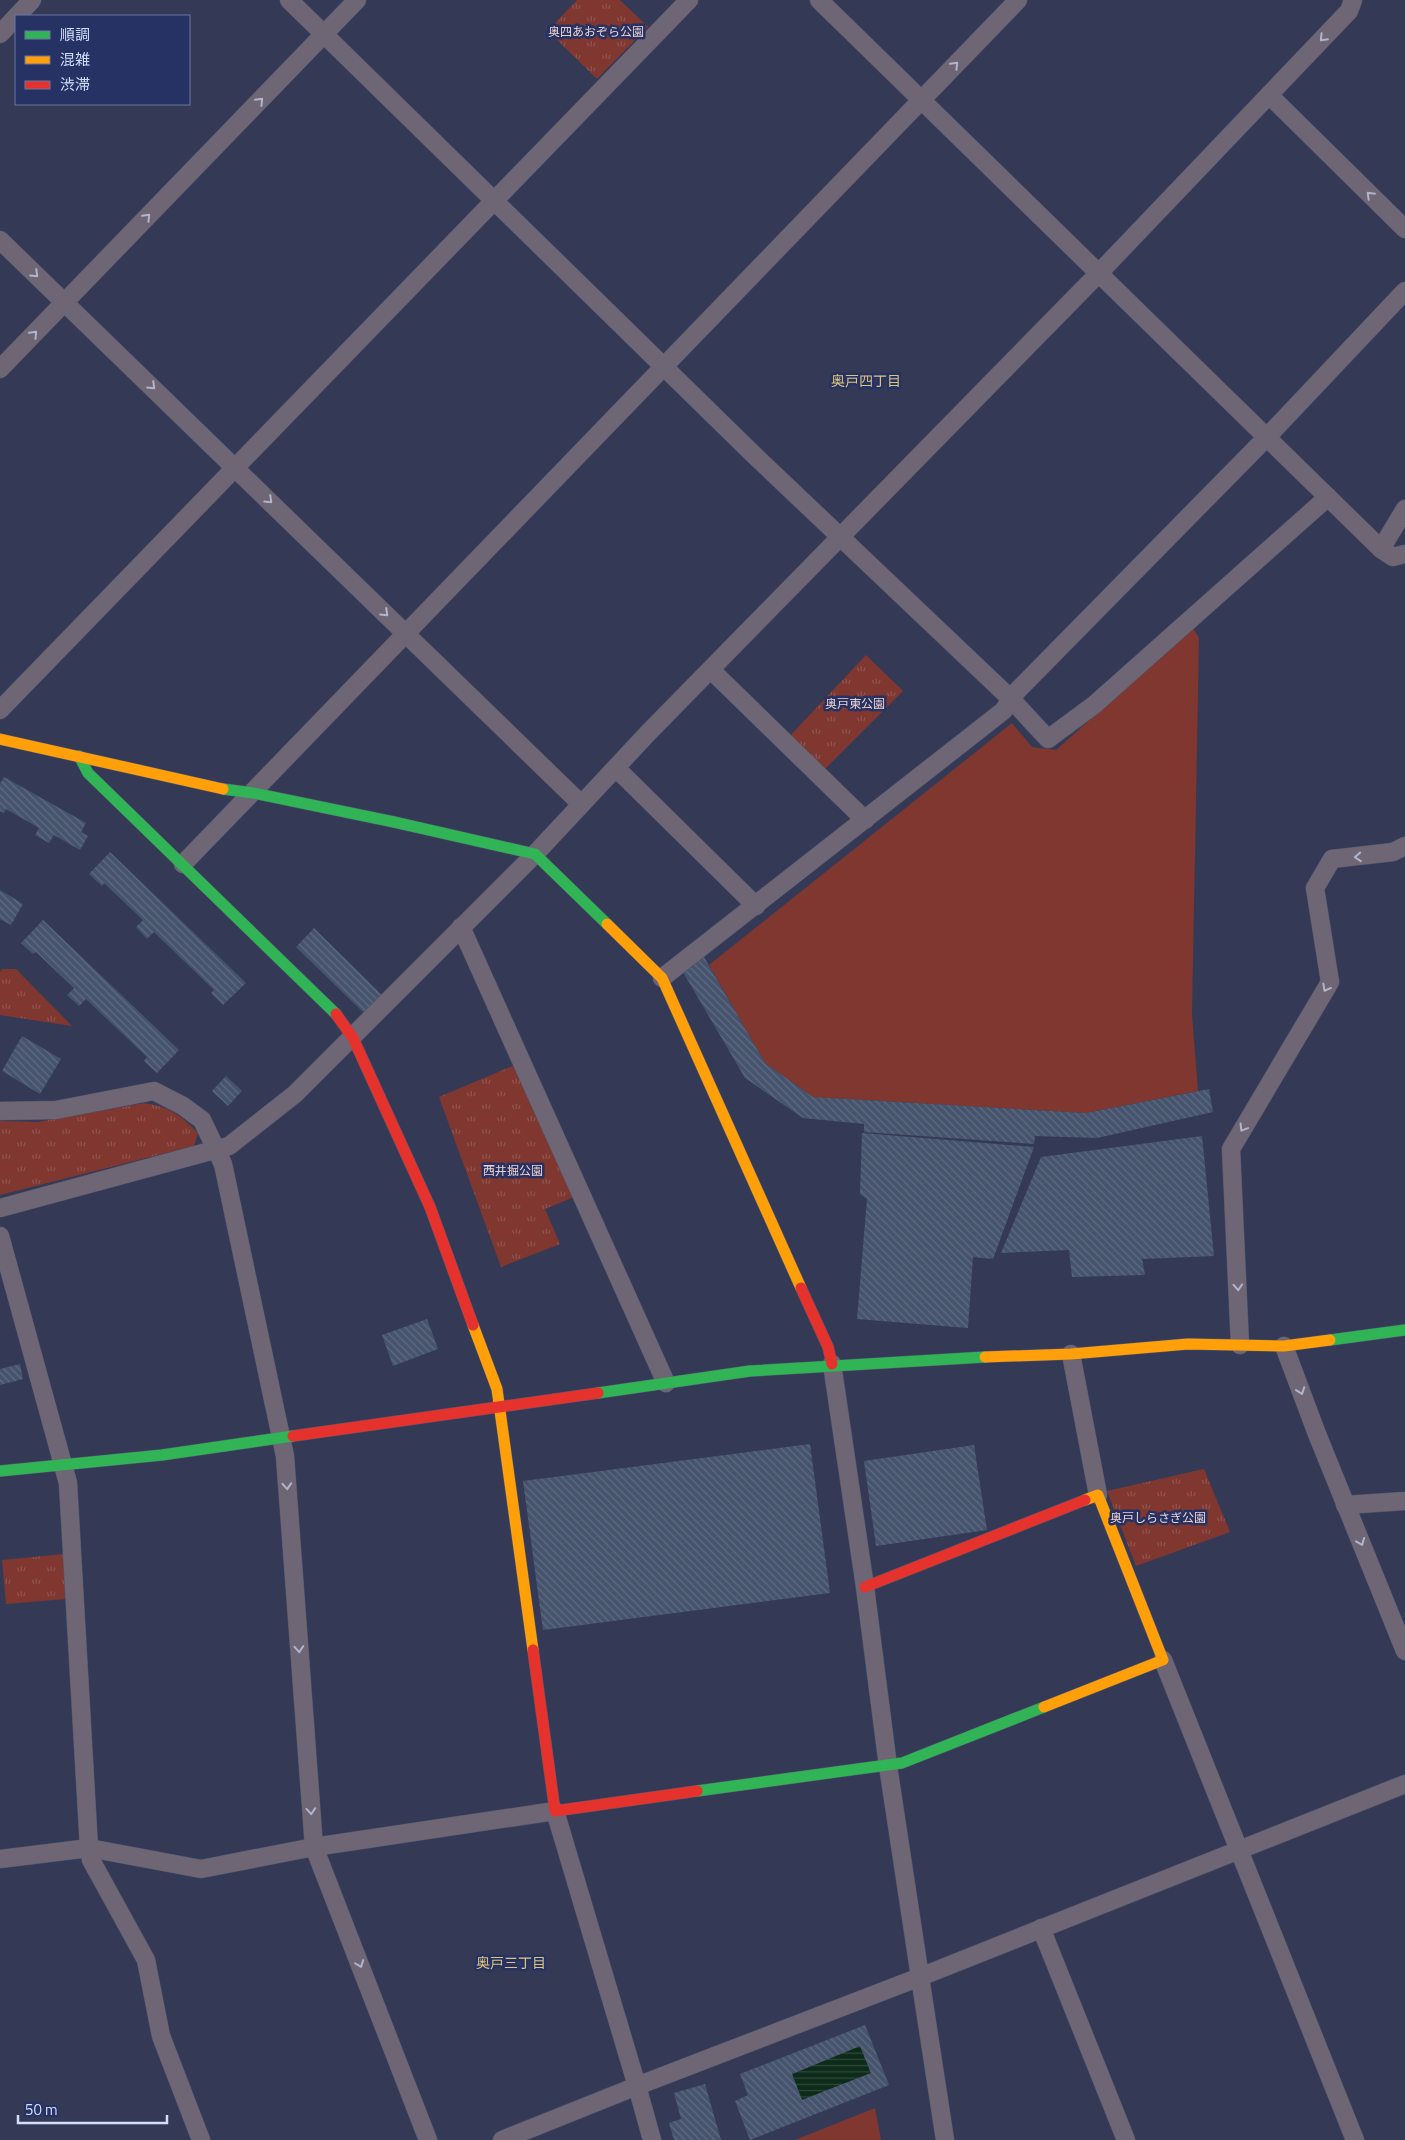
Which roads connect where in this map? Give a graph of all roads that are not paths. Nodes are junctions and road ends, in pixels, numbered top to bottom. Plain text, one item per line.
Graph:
1 (32, 0) edge
2 (289, 0) edge
3 (357, 0) edge
4 (689, 0) edge
5 (819, 0) edge
6 (1018, 0) edge
7 (1352, 0) edge
8 (17, 15) edge
9 (15, 17) edge
10 (0, 34) edge
11 (325, 34) junction
12 (1269, 95) junction
13 (921, 100) junction
14 (494, 201) junction
15 (1405, 229) edge
16 (0, 240) edge
17 (1099, 273) junction
18 (1405, 291) edge
19 (65, 302) junction
20 (664, 366) junction
21 (0, 369) edge
22 (1267, 437) junction
23 (235, 467) junction
24 (1328, 496) junction
25 (1405, 509) edge
26 (841, 537) junction
27 (1381, 548) junction
28 (1405, 554) edge
29 (406, 634) junction
30 (711, 670) junction
31 (1011, 699) junction
32 (0, 710) edge
33 (0, 738) edge
34 (79, 756) junction
35 (616, 768) junction
36 (253, 793) junction
37 (581, 804) junction
38 (865, 820) junction
39 (1405, 846) edge
40 (534, 854) junction
41 (183, 864) junction
42 (756, 906) junction
43 (461, 927) junction
44 (662, 978) junction
45 (353, 1038) junction
46 (0, 1111) edge
47 (217, 1151) junction
48 (0, 1208) edge
49 (0, 1236) edge
50 (1405, 1330) edge
51 (1240, 1345) junction
52 (1284, 1346) junction
53 (1071, 1354) junction
54 (832, 1364) junction
55 (666, 1383) junction
56 (500, 1407) junction
57 (280, 1438) junction
58 (64, 1465) junction
59 (0, 1471) edge
60 (1098, 1495) junction
61 (1405, 1501) edge
62 (1345, 1505) junction
63 (865, 1587) junction
64 (1405, 1651) edge
65 (1163, 1660) junction
66 (888, 1766) junction
67 (1405, 1784) edge
68 (555, 1811) junction
69 (314, 1847) junction
70 (89, 1848) junction
71 (1239, 1850) junction
72 (0, 1859) edge
73 (1041, 1928) junction
74 (920, 1976) junction
75 (637, 2086) junction
76 (201, 2140) edge
77 (428, 2140) edge
78 (502, 2140) edge
79 (652, 2140) edge
80 (944, 2140) edge
81 (1126, 2140) edge
82 (1355, 2140) edge

1 - 8 street
2 - 11 street
3 - 11 street
4 - 14 street
5 - 13 street
13 -> 6 street
7 -> 12 street
9 - 10 street
11 - 14 street
19 -> 11 street
15 -> 12 street
12 - 17 street
13 - 17 street
13 - 20 street
14 - 20 street
14 - 23 street
16 -> 19 street
17 - 22 street
17 - 26 street
18 - 22 street
21 -> 19 street
19 -> 23 street
20 - 26 street
20 - 29 street
22 - 24 street
22 - 31 street
23 -> 29 street
23 - 32 street
24 - 27 street
24 - 31 street
25 - 27 street
26 - 30 street
26 - 31 street
27 - 28 street
29 - 36 street
29 - 37 street
30 - 35 street
30 - 38 street
31 - 38 street
33 - 34 street
34 - 36 street
34 - 41 street
35 - 37 street
35 - 42 street
36 - 40 street
36 - 41 street
37 - 40 street
38 - 42 street
39 -> 51 street
40 - 43 street
40 - 44 street
41 - 45 street
42 - 44 street
43 - 45 street
43 - 55 street
44 - 54 street
45 - 47 street
45 - 56 street
46 - 47 street
47 - 48 street
47 - 57 street
49 - 58 street
50 - 52 street
51 - 52 street
51 - 53 street
52 -> 62 street
53 - 54 street
53 - 60 street
54 - 55 street
54 - 63 street
55 - 56 street
56 - 57 street
56 - 68 street
57 - 58 street
57 -> 69 street
58 - 59 street
58 - 70 street
60 - 63 street
60 - 65 street
61 - 62 street
62 -> 64 street
63 - 66 street
65 - 66 street
65 - 71 street
66 - 68 street
66 - 74 street
67 - 71 street
68 - 69 street
68 - 75 street
69 - 70 street
69 -> 77 street
70 - 72 street
70 - 76 street
71 - 73 street
71 - 82 street
73 - 74 street
73 - 81 street
74 - 75 street
74 - 80 street
75 - 78 street
75 - 79 street

